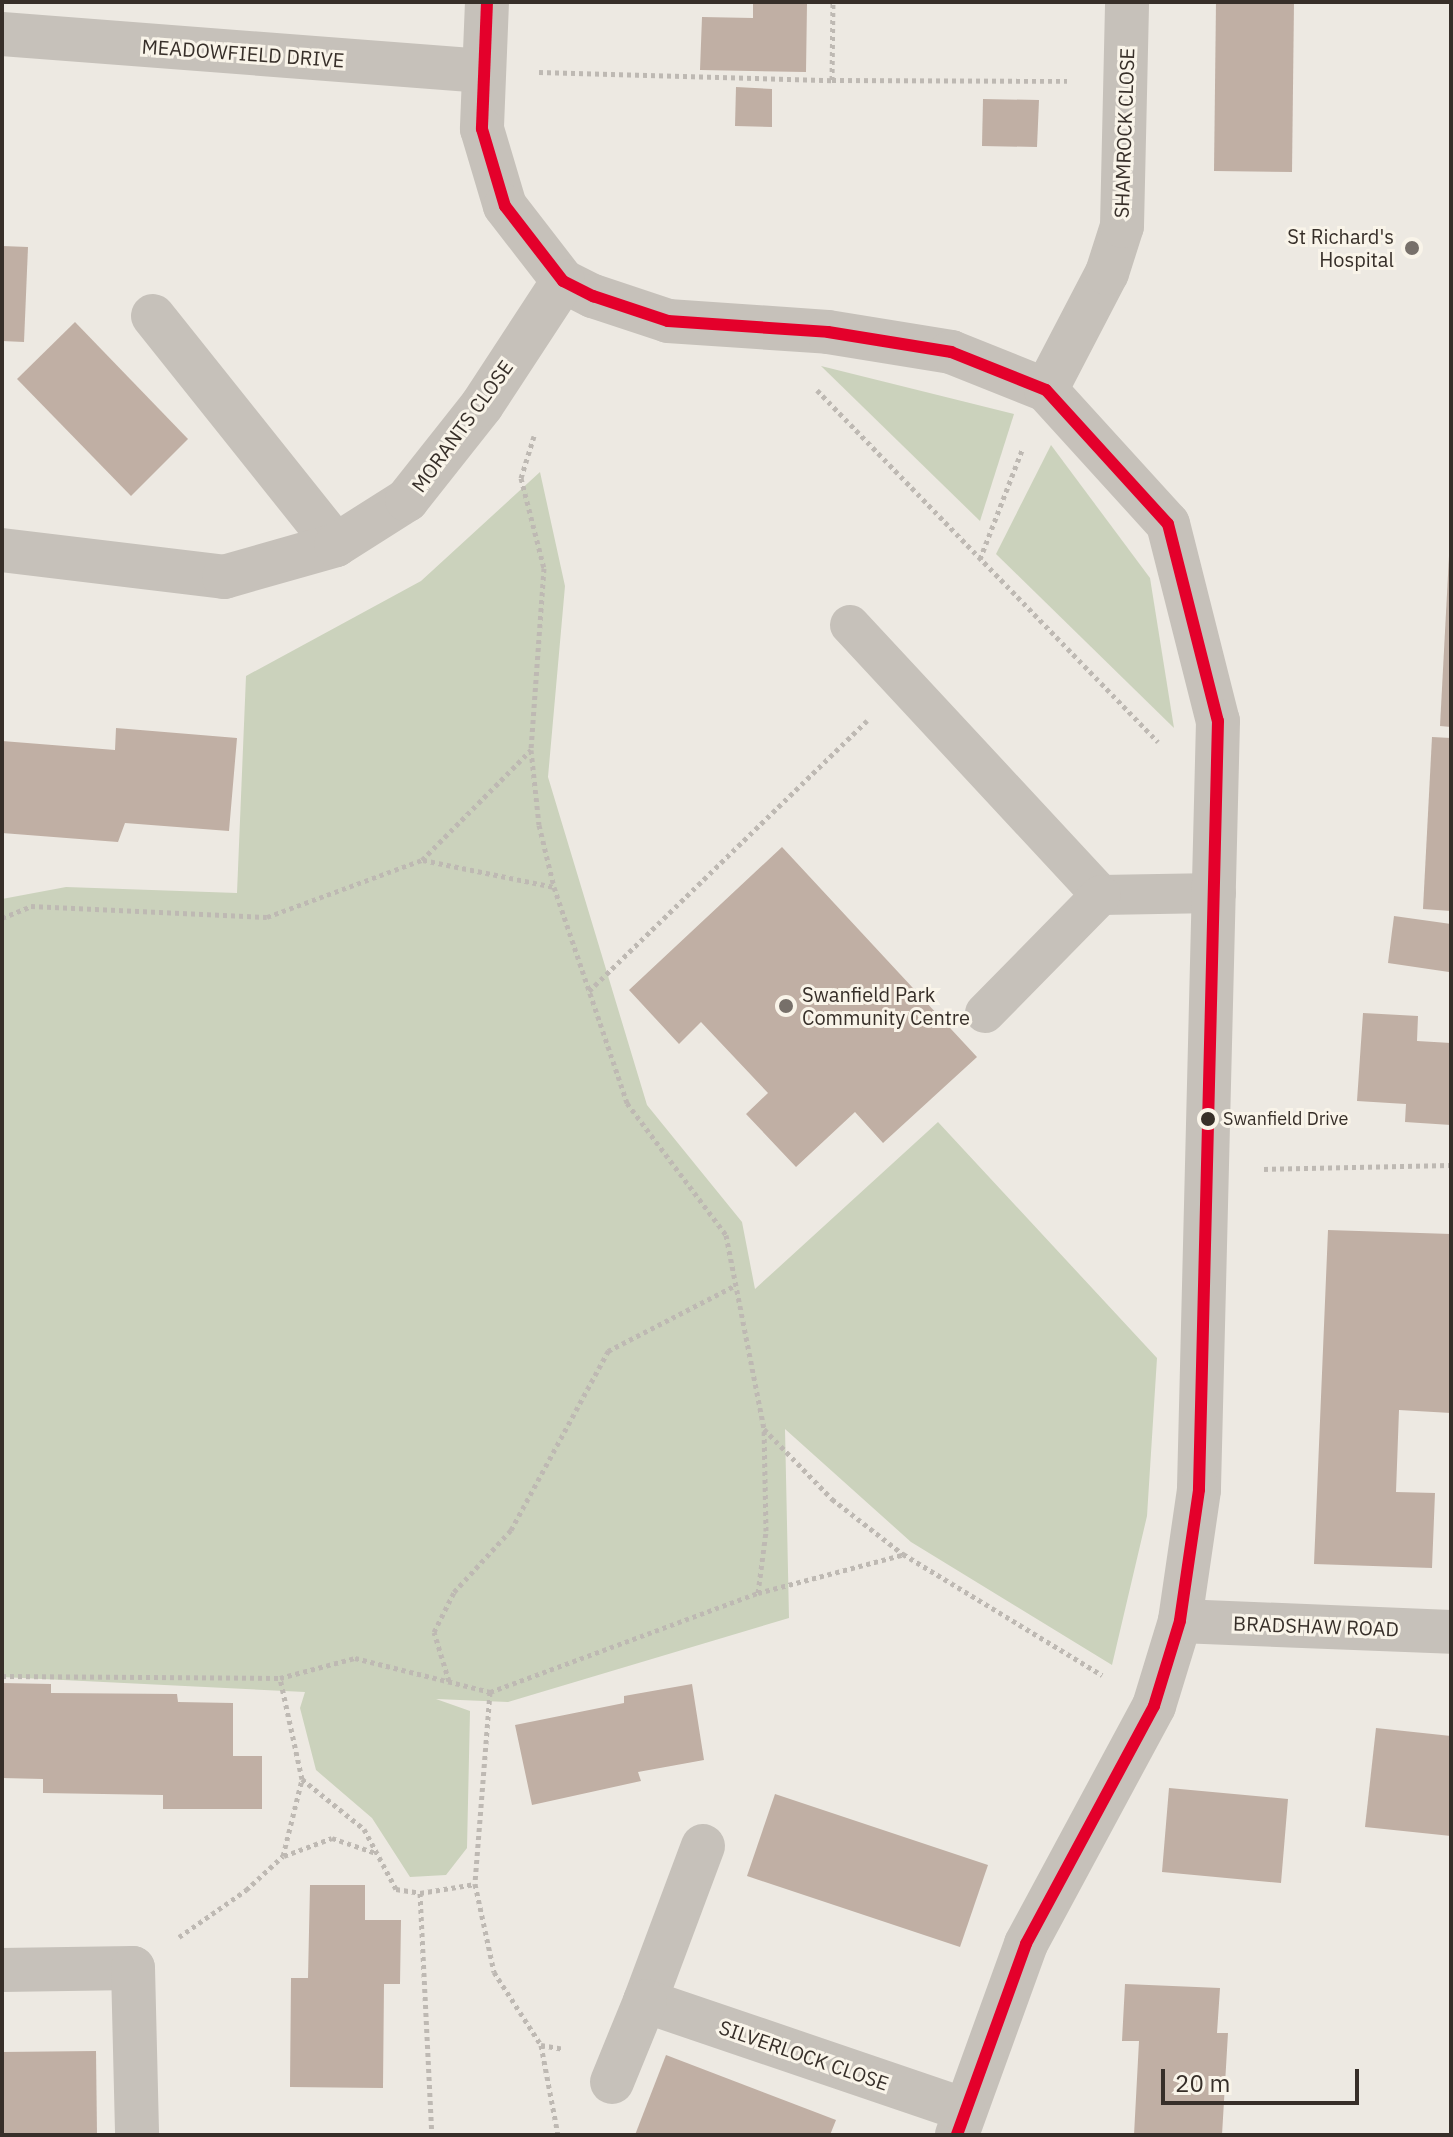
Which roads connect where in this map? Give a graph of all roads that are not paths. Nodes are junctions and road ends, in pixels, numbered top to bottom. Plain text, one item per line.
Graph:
1 (487, 2) edge
2 (1127, 2) edge
3 (2, 34) edge
4 (484, 71) junction
5 (563, 281) junction
6 (153, 316) dead end
7 (1046, 390) junction
8 (336, 545) junction
9 (2, 550) edge
10 (850, 625) dead end
11 (1216, 893) junction
12 (1101, 895) junction
13 (985, 1013) dead end
14 (1180, 1621) junction
15 (1451, 1632) edge
16 (703, 1846) dead end
17 (2, 1970) edge
18 (645, 2001) junction
19 (612, 2082) dead end
20 (960, 2122) edge
21 (137, 2135) edge

1 - 4 street
2 - 7 street, SHAMROCK CLOSE
3 - 4 street, MEADOWFIELD DRIVE
4 - 5 street
5 - 7 street
5 - 8 street, MORANTS CLOSE
6 - 8 street
7 - 11 street
8 - 9 street, MORANTS CLOSE
10 - 12 lane
11 - 12 lane
11 - 14 street
12 - 13 lane
14 - 15 street, BRADSHAW ROAD
14 - 20 street
16 - 18 street
17 - 21 street
18 - 19 street
18 - 20 street, SILVERLOCK CLOSE

